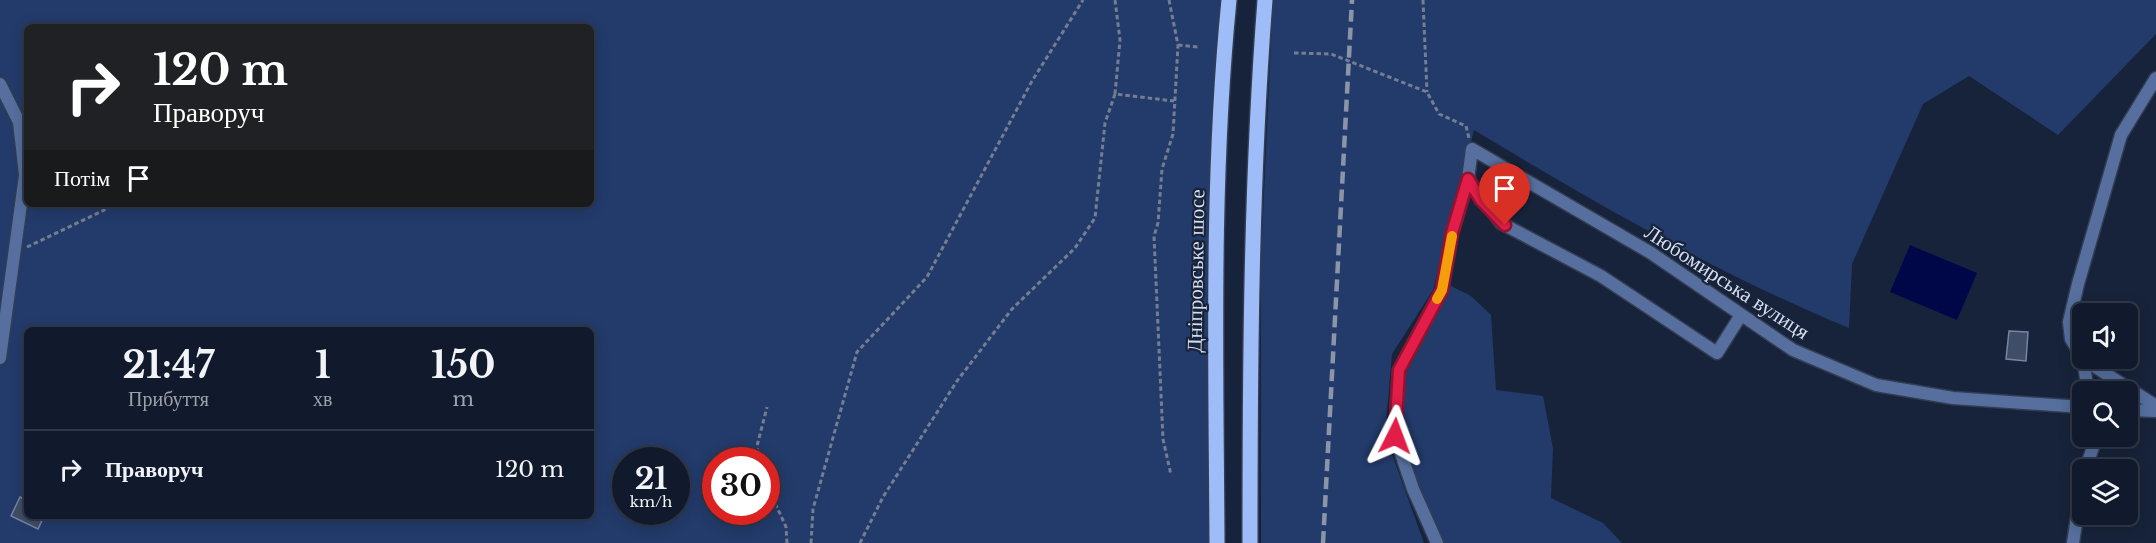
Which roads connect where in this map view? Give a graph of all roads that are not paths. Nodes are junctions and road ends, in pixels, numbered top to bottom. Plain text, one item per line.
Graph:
1 (1229, 0) edge
2 (1265, 0) edge
3 (2156, 78) edge
4 (0, 84) edge
5 (24, 166) edge
6 (1468, 179) junction
7 (24, 182) edge
8 (2074, 303) edge
9 (2072, 309) edge
10 (1741, 315) junction
11 (2072, 341) edge
12 (0, 358) edge
13 (2100, 369) edge
14 (2156, 405) edge
15 (2072, 406) edge
16 (2138, 410) edge
17 (2156, 411) edge
18 (2076, 525) edge
19 (1217, 543) edge
20 (1250, 543) edge
21 (1437, 543) edge
22 (2073, 543) edge

1 - 19 main road, Дніпровське шосе
2 - 20 main road
3 - 8 street
4 - 5 street
6 - 10 street, Любомирська вулиця
6 - 10 street
6 - 21 street
7 - 12 street
9 - 11 street
10 - 15 street, Любомирська вулиця
13 - 14 street
16 - 17 street
18 - 22 street

